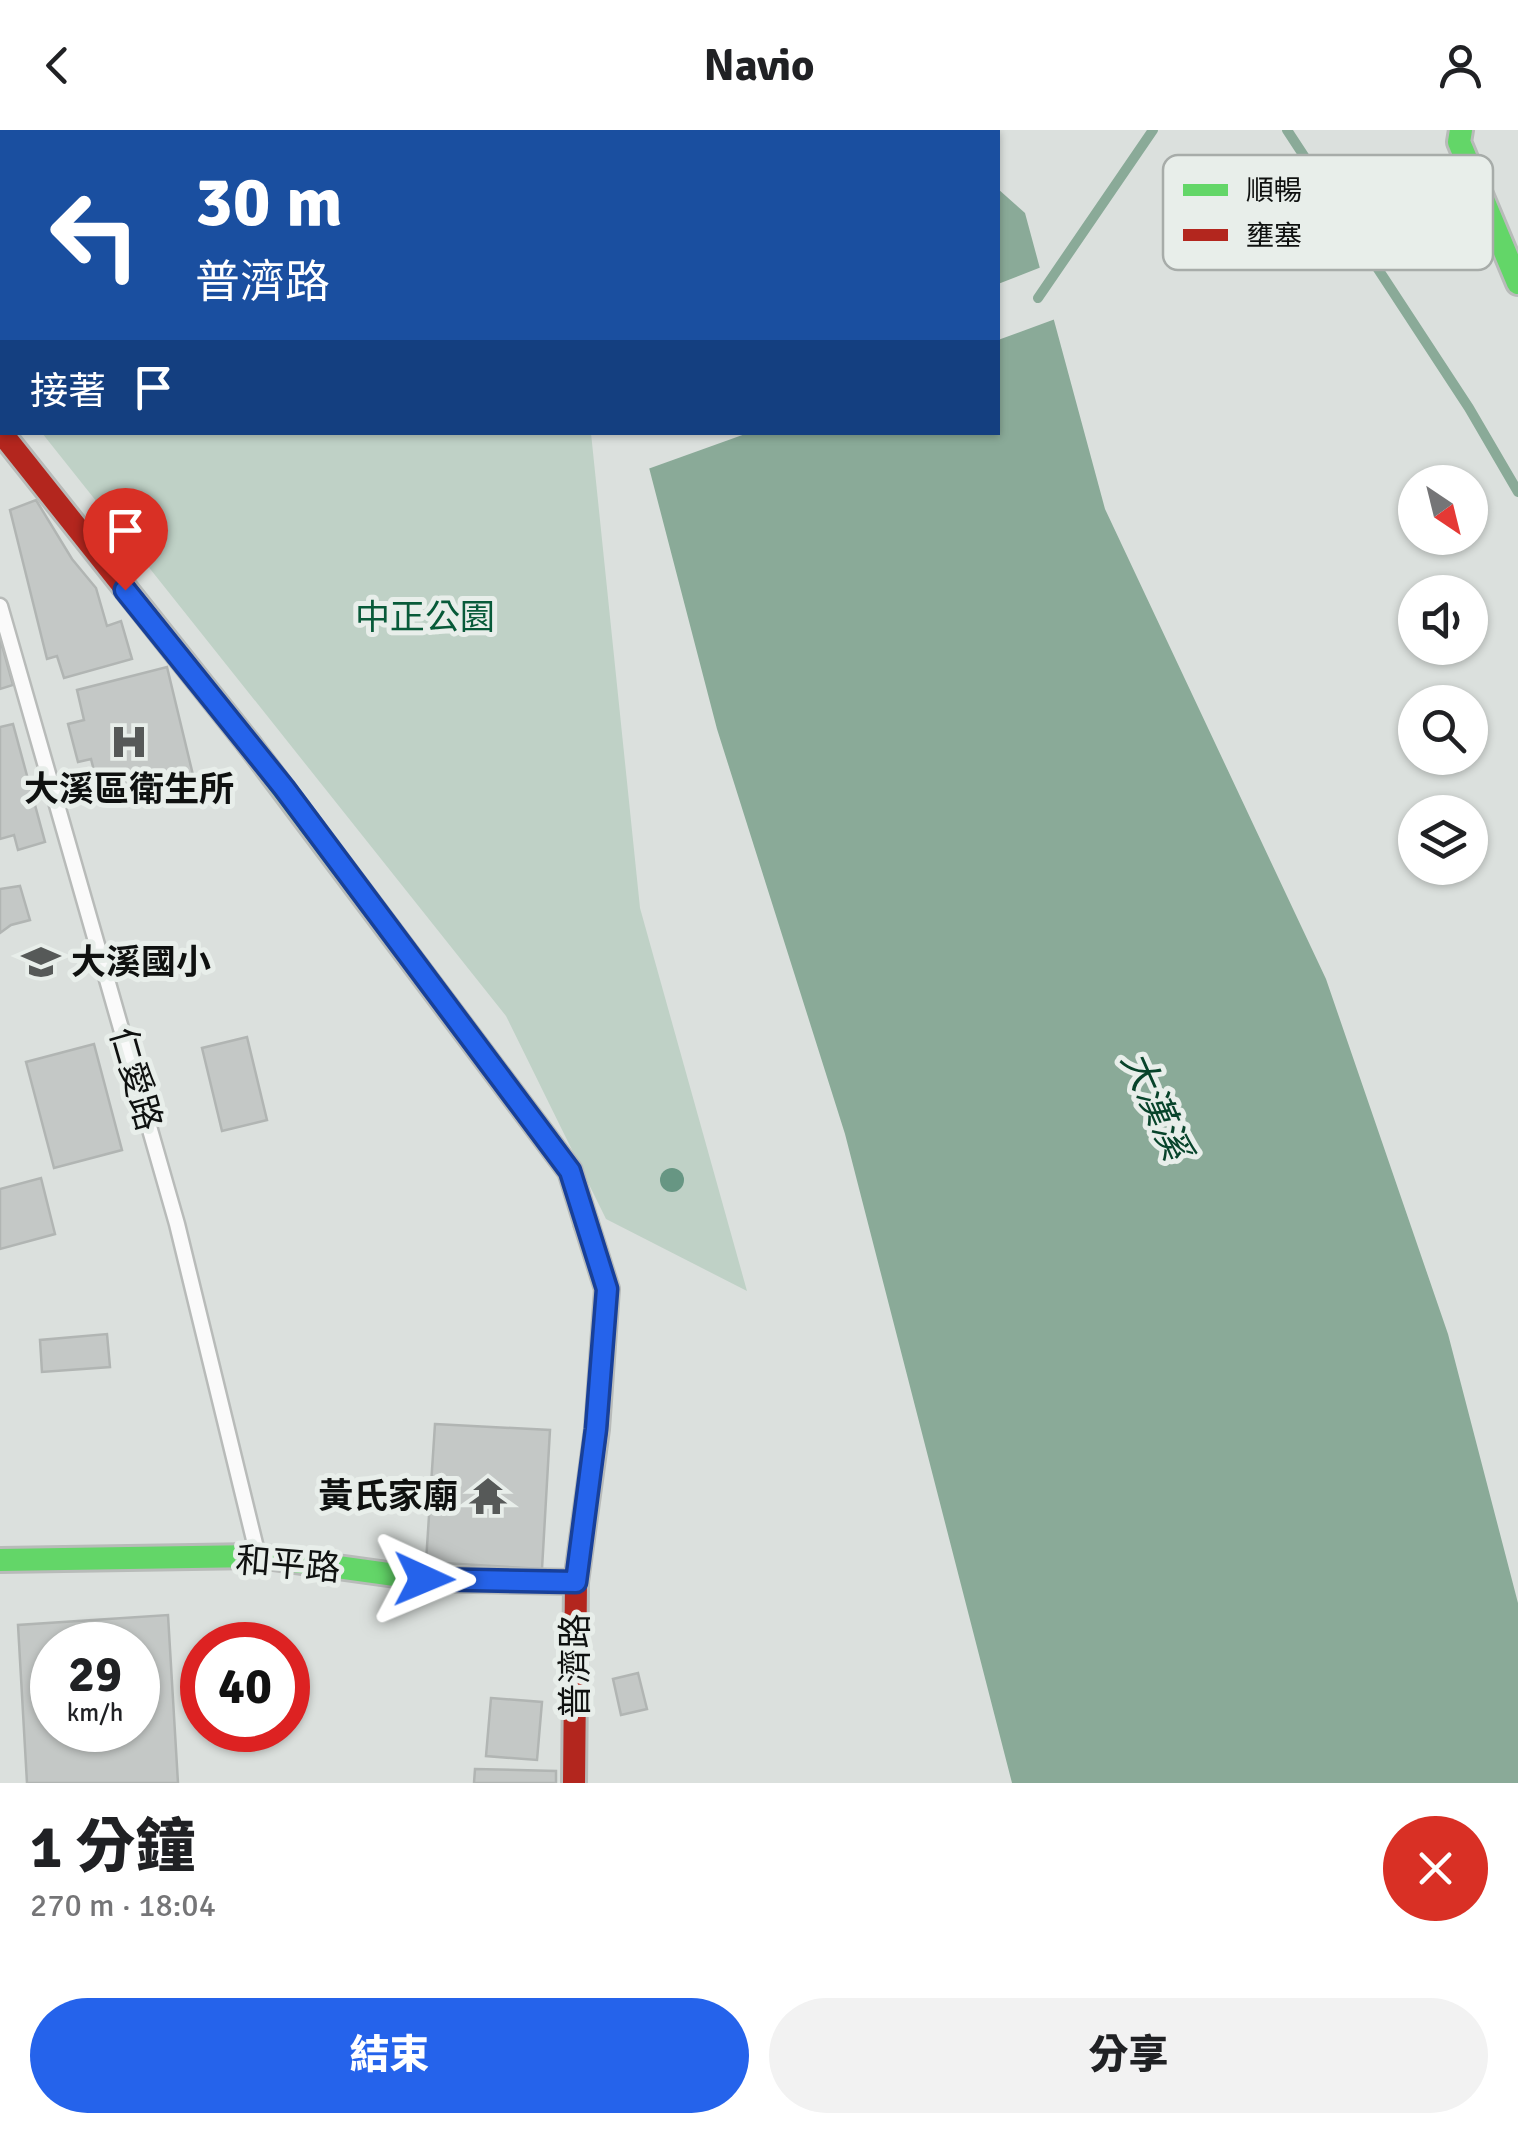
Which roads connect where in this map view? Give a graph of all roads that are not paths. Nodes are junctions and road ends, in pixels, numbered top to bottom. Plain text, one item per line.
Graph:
1 (1461, 130) edge
2 (1464, 155) edge
3 (1493, 223) edge
4 (1518, 283) edge
5 (3, 435) edge
6 (0, 606) edge
7 (258, 1556) junction
8 (0, 1560) edge
9 (576, 1582) junction
10 (574, 1783) edge

1 - 2 street
3 - 4 street
5 - 9 street, 普濟路
6 - 7 lane, 仁愛路
7 - 8 street, 和平路
7 - 9 street, 和平路
9 - 10 street, 普濟路

